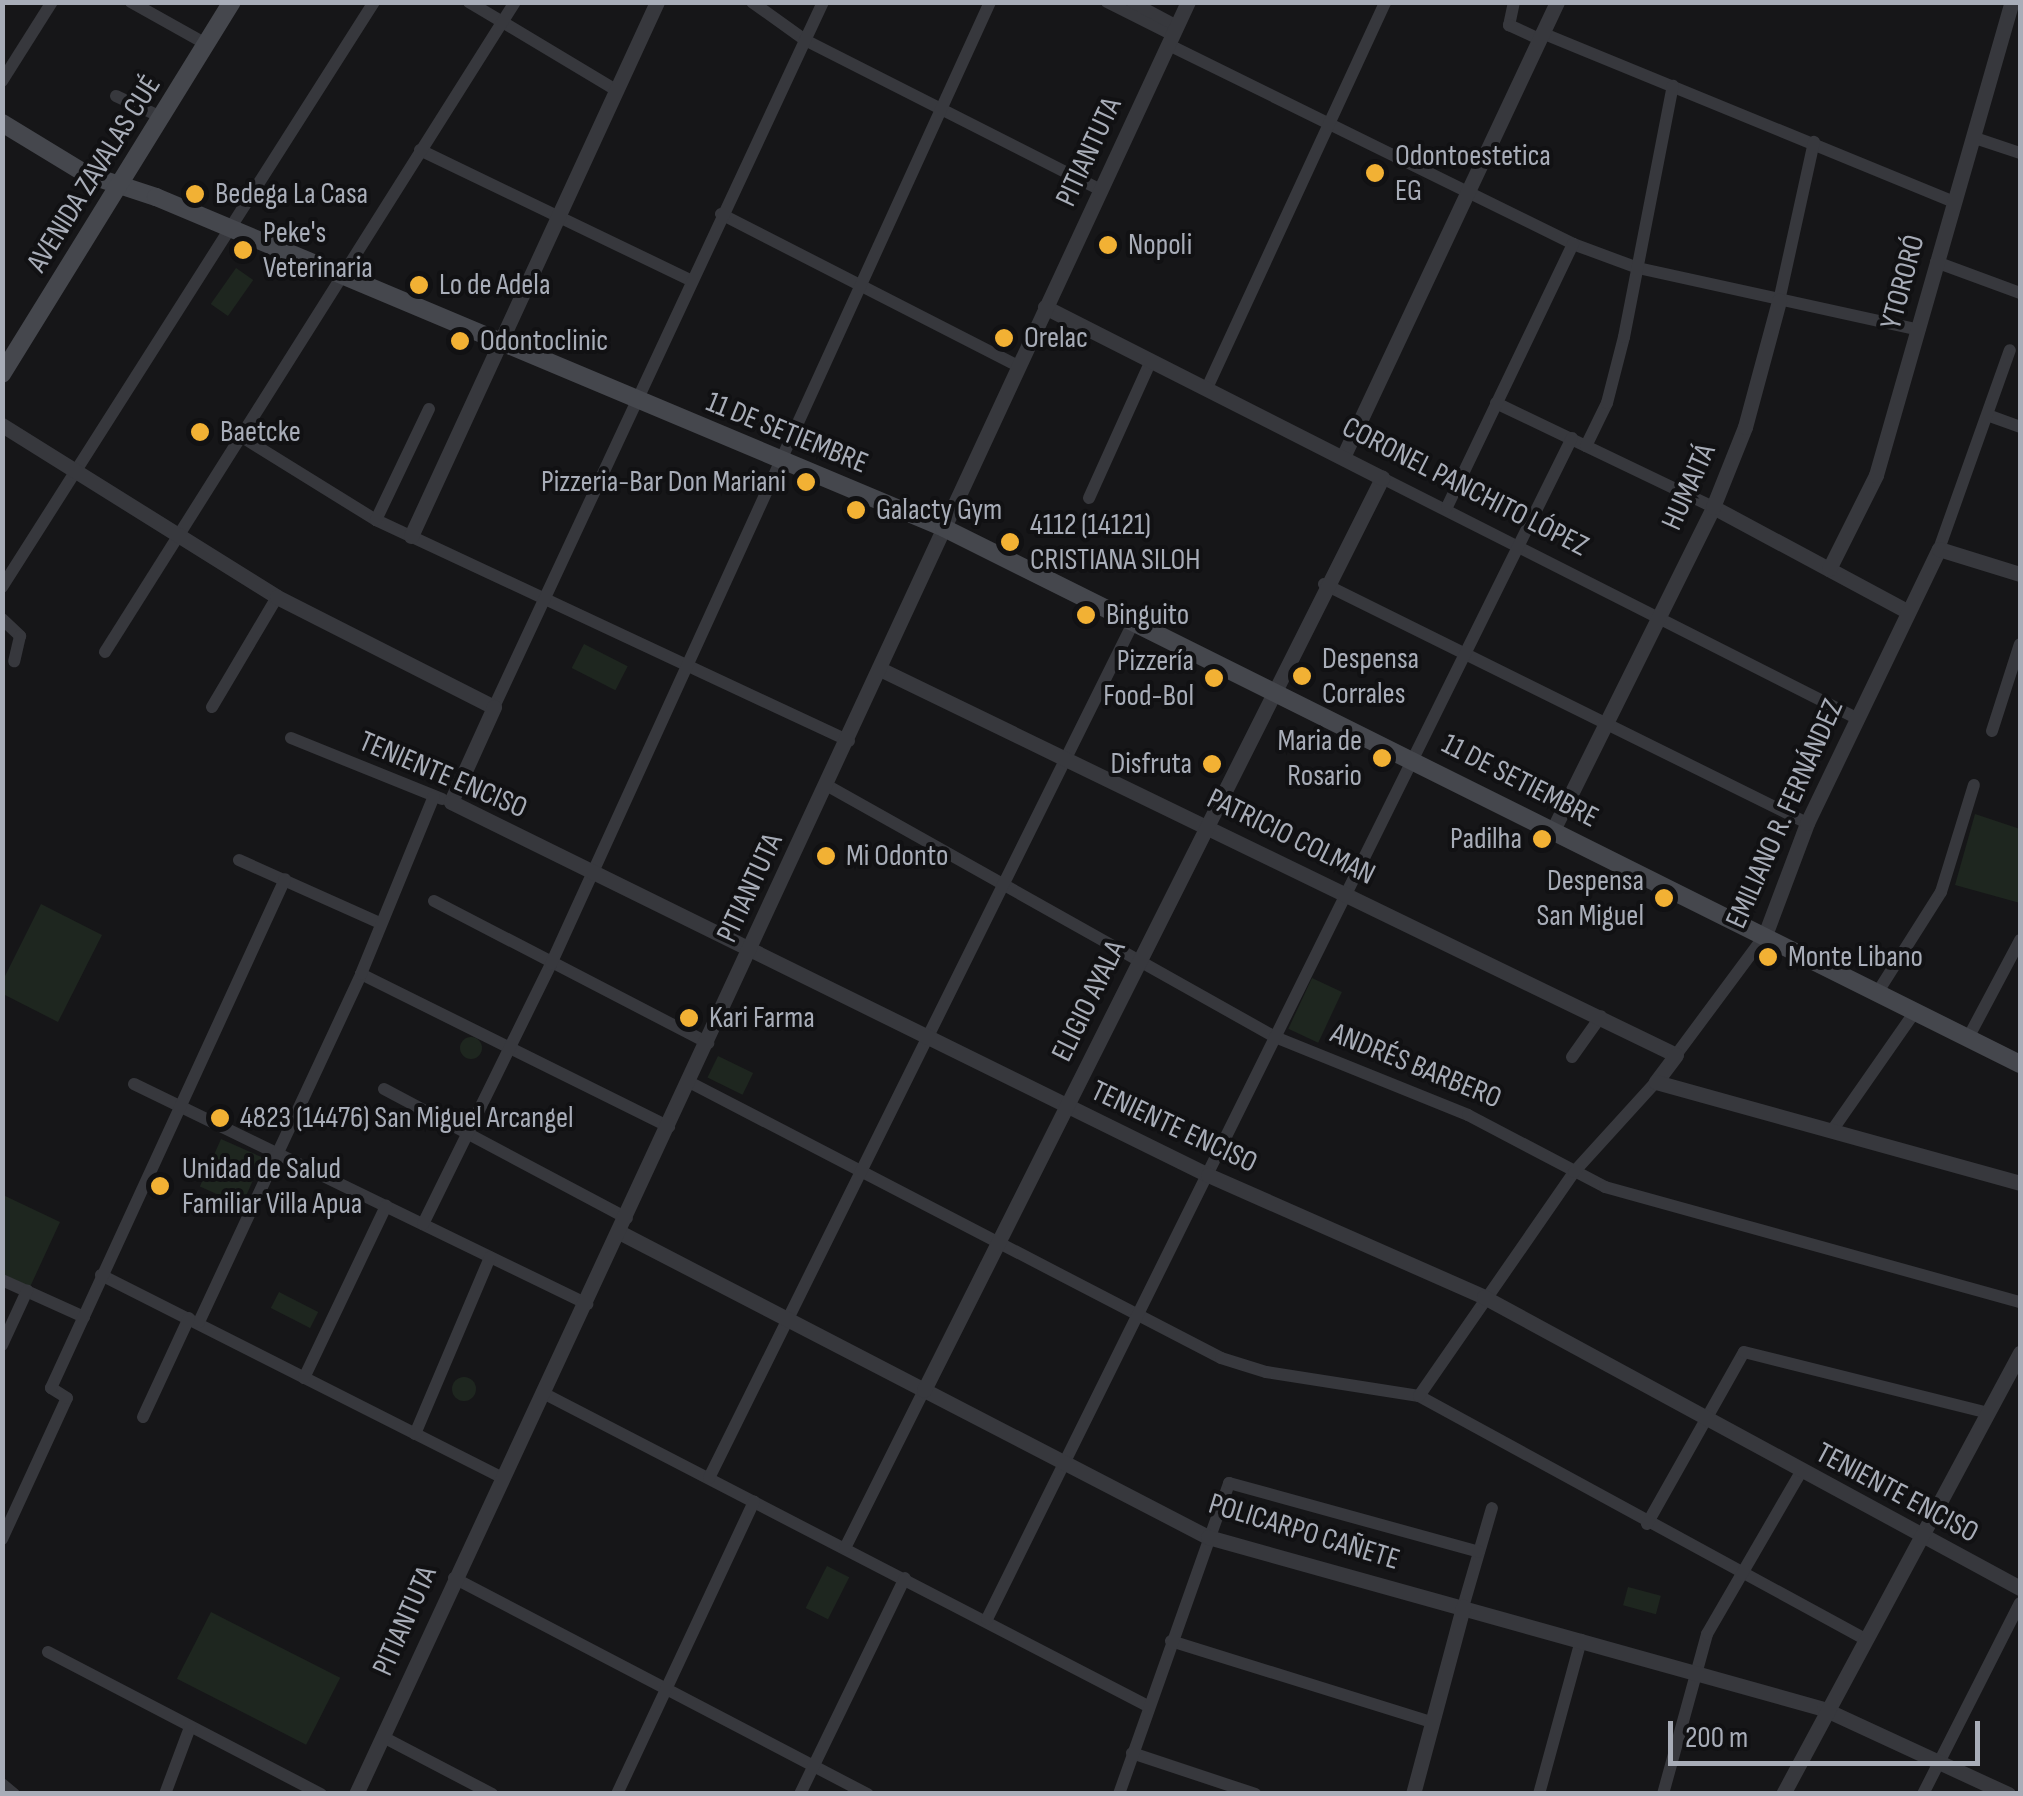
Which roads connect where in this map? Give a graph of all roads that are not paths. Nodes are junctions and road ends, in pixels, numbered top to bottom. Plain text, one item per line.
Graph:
1 (52, 2) edge
2 (131, 2) edge
3 (232, 2) edge
4 (374, 2) edge
5 (469, 2) edge
6 (515, 2) edge
7 (656, 2) edge
8 (752, 2) edge
9 (822, 2) edge
10 (990, 2) edge
11 (1107, 2) edge
12 (1132, 2) edge
13 (1188, 2) edge
14 (1386, 2) edge
15 (1514, 2) edge
16 (1557, 2) edge
17 (2012, 2) edge
18 (502, 22) junction
19 (1173, 35) junction
20 (1541, 36) junction
21 (806, 40) junction
22 (206, 44) junction
23 (2, 81) edge
24 (1673, 86) junction
25 (616, 90) junction
26 (116, 96) dead end
27 (941, 110) junction
28 (161, 117) junction
29 (2, 123) edge
30 (1329, 123) junction
31 (1975, 138) junction
32 (1814, 142) junction
33 (420, 150) junction
34 (2020, 152) edge
35 (117, 188) junction
36 (1102, 191) junction
37 (1464, 195) junction
38 (1954, 202) junction
39 (721, 214) junction
40 (557, 218) junction
41 (233, 232) junction
42 (1573, 244) junction
43 (1936, 262) junction
44 (1638, 268) junction
45 (340, 278) junction
46 (690, 280) junction
47 (859, 285) junction
48 (2020, 292) edge
49 (1778, 300) junction
50 (1046, 307) junction
51 (1919, 330) junction
52 (504, 345) junction
53 (2010, 350) dead end
54 (1152, 361) junction
55 (1018, 366) junction
56 (2, 374) edge
57 (1207, 388) junction
58 (635, 400) junction
59 (1496, 403) junction
60 (430, 409) dead end
61 (1990, 416) junction
62 (2, 424) edge
63 (2020, 427) edge
64 (242, 437) junction
65 (1572, 438) junction
66 (1586, 446) junction
67 (1342, 457) junction
68 (779, 459) junction
69 (79, 471) junction
70 (1382, 478) junction
71 (1089, 498) dead end
72 (1713, 507) junction
73 (1447, 508) junction
74 (376, 520) junction
75 (944, 528) junction
76 (180, 534) junction
77 (411, 536) junction
78 (1518, 544) junction
79 (1938, 549) junction
80 (1828, 569) junction
81 (2020, 574) edge
82 (1324, 584) junction
83 (2, 587) edge
84 (545, 596) junction
85 (277, 597) junction
86 (1905, 610) junction
87 (1659, 615) junction
88 (2, 619) edge
89 (1135, 619) junction
90 (2020, 644) edge
91 (1466, 651) junction
92 (106, 652) dead end
93 (14, 661) dead end
94 (684, 662) junction
95 (882, 670) junction
96 (2014, 687) edge
97 (1277, 688) junction
98 (212, 707) dead end
99 (494, 707) junction
100 (1858, 719) junction
101 (1605, 721) junction
102 (1992, 731) dead end
103 (292, 738) dead end
104 (849, 741) junction
105 (1416, 759) junction
106 (1068, 764) junction
107 (1974, 785) dead end
108 (828, 786) junction
109 (434, 796) junction
110 (451, 802) junction
111 (1806, 823) junction
112 (1206, 826) junction
113 (1553, 830) junction
114 (238, 860) dead end
115 (592, 872) junction
116 (284, 880) junction
117 (1005, 880) junction
118 (1346, 895) junction
119 (434, 901) dead end
120 (380, 923) junction
121 (1765, 935) junction
122 (2020, 940) edge
123 (750, 951) junction
124 (1140, 960) junction
125 (551, 964) junction
126 (361, 974) junction
127 (1880, 990) junction
128 (1916, 1010) junction
129 (1601, 1016) junction
130 (928, 1036) junction
131 (1275, 1037) junction
132 (1968, 1038) junction
133 (708, 1043) junction
134 (510, 1048) junction
135 (1676, 1055) junction
136 (1572, 1058) dead end
137 (2020, 1064) edge
138 (1656, 1082) junction
139 (691, 1083) junction
140 (134, 1084) dead end
141 (384, 1089) dead end
142 (181, 1106) junction
143 (1067, 1107) junction
144 (670, 1127) junction
145 (1831, 1132) junction
146 (468, 1138) junction
147 (278, 1150) junction
148 (1574, 1172) junction
149 (863, 1173) junction
150 (1208, 1174) junction
151 (2020, 1184) edge
152 (386, 1206) junction
153 (423, 1224) junction
154 (624, 1226) junction
155 (998, 1241) junction
156 (490, 1257) junction
157 (101, 1275) junction
158 (2, 1280) edge
159 (27, 1291) junction
160 (1484, 1296) junction
161 (2020, 1302) edge
162 (587, 1304) junction
163 (1135, 1314) junction
164 (84, 1316) junction
165 (788, 1318) junction
166 (194, 1320) junction
167 (2, 1345) edge
168 (2020, 1354) edge
169 (304, 1378) junction
170 (924, 1390) junction
171 (545, 1394) junction
172 (1419, 1396) junction
173 (1989, 1413) junction
174 (143, 1417) dead end
175 (1702, 1420) junction
176 (415, 1434) junction
177 (1063, 1461) junction
178 (1801, 1472) junction
179 (501, 1477) junction
180 (709, 1478) junction
181 (754, 1501) junction
182 (1492, 1508) dead end
183 (1647, 1524) junction
184 (1208, 1537) junction
185 (1918, 1537) junction
186 (2, 1539) edge
187 (846, 1548) junction
188 (1479, 1552) junction
189 (1738, 1574) junction
190 (454, 1578) junction
191 (905, 1578) junction
192 (2020, 1588) edge
193 (2020, 1603) edge
194 (1462, 1607) junction
195 (987, 1619) junction
196 (1863, 1638) junction
197 (1581, 1640) junction
198 (1171, 1641) junction
199 (48, 1652) dead end
200 (1696, 1673) junction
201 (666, 1690) junction
202 (1148, 1706) junction
203 (1824, 1710) junction
204 (1430, 1722) junction
205 (190, 1727) junction
206 (385, 1738) junction
207 (1132, 1754) junction
208 (1940, 1761) junction
209 (814, 1766) junction
210 (2, 1784) edge
211 (14, 1794) edge
212 (165, 1794) edge
213 (321, 1794) edge
214 (356, 1794) edge
215 (492, 1794) edge
216 (618, 1794) edge
217 (800, 1794) edge
218 (868, 1794) edge
219 (1119, 1794) edge
220 (1255, 1794) edge
221 (1414, 1794) edge
222 (1539, 1794) edge
223 (1662, 1794) edge
224 (1783, 1794) edge
225 (1923, 1794) edge
226 (2008, 1794) edge

1 - 23 street
2 - 22 street
3 - 22 main road, AVENIDA ZAVALAS CUÉ
4 - 41 street
5 - 18 street
6 - 18 street
7 - 25 street
8 - 21 street
9 - 21 street
10 - 27 street
11 - 19 street
12 - 19 street
13 - 19 street, PITIANTUTA
14 - 30 street
15 - 20 street
16 - 20 street
17 - 31 street, YTORORÓ
18 - 25 street
18 - 33 street
19 - 30 street
19 - 36 street, PITIANTUTA
20 - 24 street
20 - 37 street
21 - 27 street
21 - 39 street
22 - 28 main road, AVENIDA ZAVALAS CUÉ
24 - 32 street
24 - 44 street
25 - 40 street
26 - 28 street
27 - 36 street
27 - 47 street
28 - 35 main road, AVENIDA ZAVALAS CUÉ
29 - 35 main road, 11 DE SETIEMBRE
30 - 37 street
30 - 57 street
31 - 34 street
31 - 38 street, YTORORÓ
32 - 38 street
32 - 49 street, HUMAITÁ
33 - 40 street
33 - 45 street
35 - 41 main road, 11 DE SETIEMBRE
35 - 56 main road, AVENIDA ZAVALAS CUÉ
36 - 50 street, PITIANTUTA
37 - 42 street
37 - 67 street
38 - 43 street, YTORORÓ
39 - 46 street
39 - 47 street
40 - 46 street
40 - 52 street
41 - 45 main road, 11 DE SETIEMBRE
41 - 69 street
42 - 44 street
42 - 59 street
43 - 48 street
43 - 51 street, YTORORÓ
44 - 49 street
44 - 66 street
45 - 52 main road, 11 DE SETIEMBRE
45 - 64 street
46 - 58 street
47 - 55 street
47 - 68 street
49 - 51 street
49 - 72 street, HUMAITÁ
50 - 54 street, CORONEL PANCHITO LÓPEZ
50 - 55 street, PITIANTUTA
51 - 80 street, YTORORÓ
52 - 58 main road, 11 DE SETIEMBRE
52 - 77 street
53 - 61 street, EMILIANO R. FERNÁNDEZ
54 - 57 street, CORONEL PANCHITO LÓPEZ
54 - 71 street
55 - 75 street, PITIANTUTA
57 - 67 street, CORONEL PANCHITO LÓPEZ
58 - 68 main road, 11 DE SETIEMBRE
58 - 84 street
59 - 65 street
59 - 73 street
60 - 74 street
61 - 63 street
61 - 79 street, EMILIANO R. FERNÁNDEZ
62 - 69 street
64 - 74 street
64 - 76 street
65 - 66 street
65 - 78 street
66 - 72 street
67 - 70 street, CORONEL PANCHITO LÓPEZ
68 - 75 main road, 11 DE SETIEMBRE
68 - 94 street
69 - 76 street
69 - 83 street
70 - 73 street, CORONEL PANCHITO LÓPEZ
70 - 82 street, ELIGIO AYALA
72 - 80 street
72 - 87 street, HUMAITÁ
73 - 78 street, CORONEL PANCHITO LÓPEZ
74 - 77 street
75 - 89 main road, 11 DE SETIEMBRE
75 - 95 street, PITIANTUTA
76 - 85 street
76 - 92 street
77 - 84 street
78 - 87 street, CORONEL PANCHITO LÓPEZ
78 - 91 street
79 - 81 street
79 - 86 street, EMILIANO R. FERNÁNDEZ
80 - 86 street
82 - 91 street
82 - 97 street, ELIGIO AYALA
84 - 94 street
84 - 99 street
85 - 98 street
85 - 99 street
86 - 100 street, EMILIANO R. FERNÁNDEZ
87 - 100 street, CORONEL PANCHITO LÓPEZ
87 - 101 street, HUMAITÁ
88 - 93 street
89 - 97 main road, 11 DE SETIEMBRE
89 - 106 street
90 - 96 street
91 - 101 street
91 - 105 street
94 - 104 street
94 - 115 street
95 - 104 street, PITIANTUTA
95 - 106 street, PATRICIO COLMAN
96 - 102 street
97 - 105 main road, 11 DE SETIEMBRE
97 - 112 street, ELIGIO AYALA
99 - 110 street
100 - 111 street, EMILIANO R. FERNÁNDEZ
101 - 111 street
101 - 113 street, HUMAITÁ
103 - 109 street, TENIENTE ENCISO
104 - 108 street, PITIANTUTA
105 - 113 main road, 11 DE SETIEMBRE
105 - 118 street
106 - 112 street, PATRICIO COLMAN
106 - 117 street
107 - 127 street
108 - 117 street, ANDRÉS BARBERO
108 - 123 street, PITIANTUTA
109 - 110 street, TENIENTE ENCISO
109 - 120 street
110 - 115 street, TENIENTE ENCISO
111 - 121 street, EMILIANO R. FERNÁNDEZ
112 - 118 street, PATRICIO COLMAN
112 - 124 street, ELIGIO AYALA
113 - 121 main road, 11 DE SETIEMBRE
114 - 116 street
115 - 123 street, TENIENTE ENCISO
115 - 125 street
116 - 120 street
116 - 142 street
117 - 124 street, ANDRÉS BARBERO
117 - 130 street
118 - 129 street, PATRICIO COLMAN
118 - 131 street
119 - 125 street
120 - 126 street
121 - 127 main road, 11 DE SETIEMBRE
121 - 135 street, EMILIANO R. FERNÁNDEZ
122 - 132 street
123 - 130 street, TENIENTE ENCISO
123 - 133 street, PITIANTUTA
124 - 131 street, ANDRÉS BARBERO
124 - 143 street, ELIGIO AYALA
125 - 133 street
125 - 134 street
126 - 134 street
126 - 147 street
127 - 128 main road, 11 DE SETIEMBRE
128 - 132 main road, 11 DE SETIEMBRE
128 - 145 street
129 - 135 street, PATRICIO COLMAN
129 - 136 street
130 - 143 street, TENIENTE ENCISO
130 - 149 street
131 - 148 street, ANDRÉS BARBERO
131 - 150 street
132 - 137 main road, 11 DE SETIEMBRE
133 - 139 street, PITIANTUTA
134 - 144 street
134 - 146 street
135 - 138 street, EMILIANO R. FERNÁNDEZ
138 - 145 street
138 - 148 street, EMILIANO R. FERNÁNDEZ
139 - 144 street, PITIANTUTA
139 - 149 street
140 - 142 street
141 - 146 street, POLICARPO CAÑETE
142 - 147 street
142 - 157 street
143 - 150 street, TENIENTE ENCISO
143 - 155 street, ELIGIO AYALA
144 - 154 street, PITIANTUTA
145 - 151 street
146 - 153 street
146 - 154 street, POLICARPO CAÑETE
147 - 152 street
147 - 166 street
148 - 160 street, EMILIANO R. FERNÁNDEZ
148 - 161 street, ANDRÉS BARBERO
149 - 155 street
149 - 165 street
150 - 160 street, TENIENTE ENCISO
150 - 163 street
152 - 153 street
152 - 169 street
153 - 156 street
154 - 162 street, PITIANTUTA
154 - 165 street, POLICARPO CAÑETE
155 - 163 street
155 - 170 street, ELIGIO AYALA
156 - 162 street
156 - 176 street
157 - 164 street
157 - 166 street
158 - 159 street
159 - 164 street
159 - 167 street
160 - 172 street, EMILIANO R. FERNÁNDEZ
160 - 175 street, TENIENTE ENCISO
162 - 171 street, PITIANTUTA
163 - 172 street
163 - 177 street
164 - 186 street
165 - 170 street, POLICARPO CAÑETE
165 - 180 street
166 - 169 street
166 - 174 street
168 - 173 street
169 - 176 street
170 - 177 street, POLICARPO CAÑETE
170 - 187 street, ELIGIO AYALA
171 - 179 street, PITIANTUTA
171 - 180 street
172 - 183 street
173 - 175 street
173 - 185 street
175 - 178 street, TENIENTE ENCISO
175 - 183 street
176 - 179 street
177 - 184 street, POLICARPO CAÑETE
177 - 195 street
178 - 185 street, TENIENTE ENCISO
178 - 189 street
179 - 190 street, PITIANTUTA
180 - 181 street
181 - 187 street
181 - 201 street
182 - 188 street
183 - 189 street
184 - 188 street
184 - 194 street, POLICARPO CAÑETE
184 - 198 street
185 - 192 street, TENIENTE ENCISO
185 - 196 street
187 - 191 street
188 - 194 street
189 - 196 street
189 - 200 street
190 - 201 street
190 - 206 street, PITIANTUTA
191 - 195 street
191 - 209 street
193 - 208 street
194 - 197 street, POLICARPO CAÑETE
194 - 204 street
195 - 202 street
196 - 203 street
197 - 200 street, POLICARPO CAÑETE
197 - 222 street
198 - 202 street
198 - 204 street
199 - 205 street
200 - 203 street, POLICARPO CAÑETE
200 - 223 street
201 - 209 street
201 - 216 street
202 - 207 street
203 - 208 street, POLICARPO CAÑETE
203 - 224 street
204 - 221 street
205 - 212 street
205 - 213 street
206 - 214 street, PITIANTUTA
206 - 215 street
207 - 219 street
207 - 220 street
208 - 225 street
208 - 226 street, POLICARPO CAÑETE
209 - 217 street
209 - 218 street
210 - 211 street

